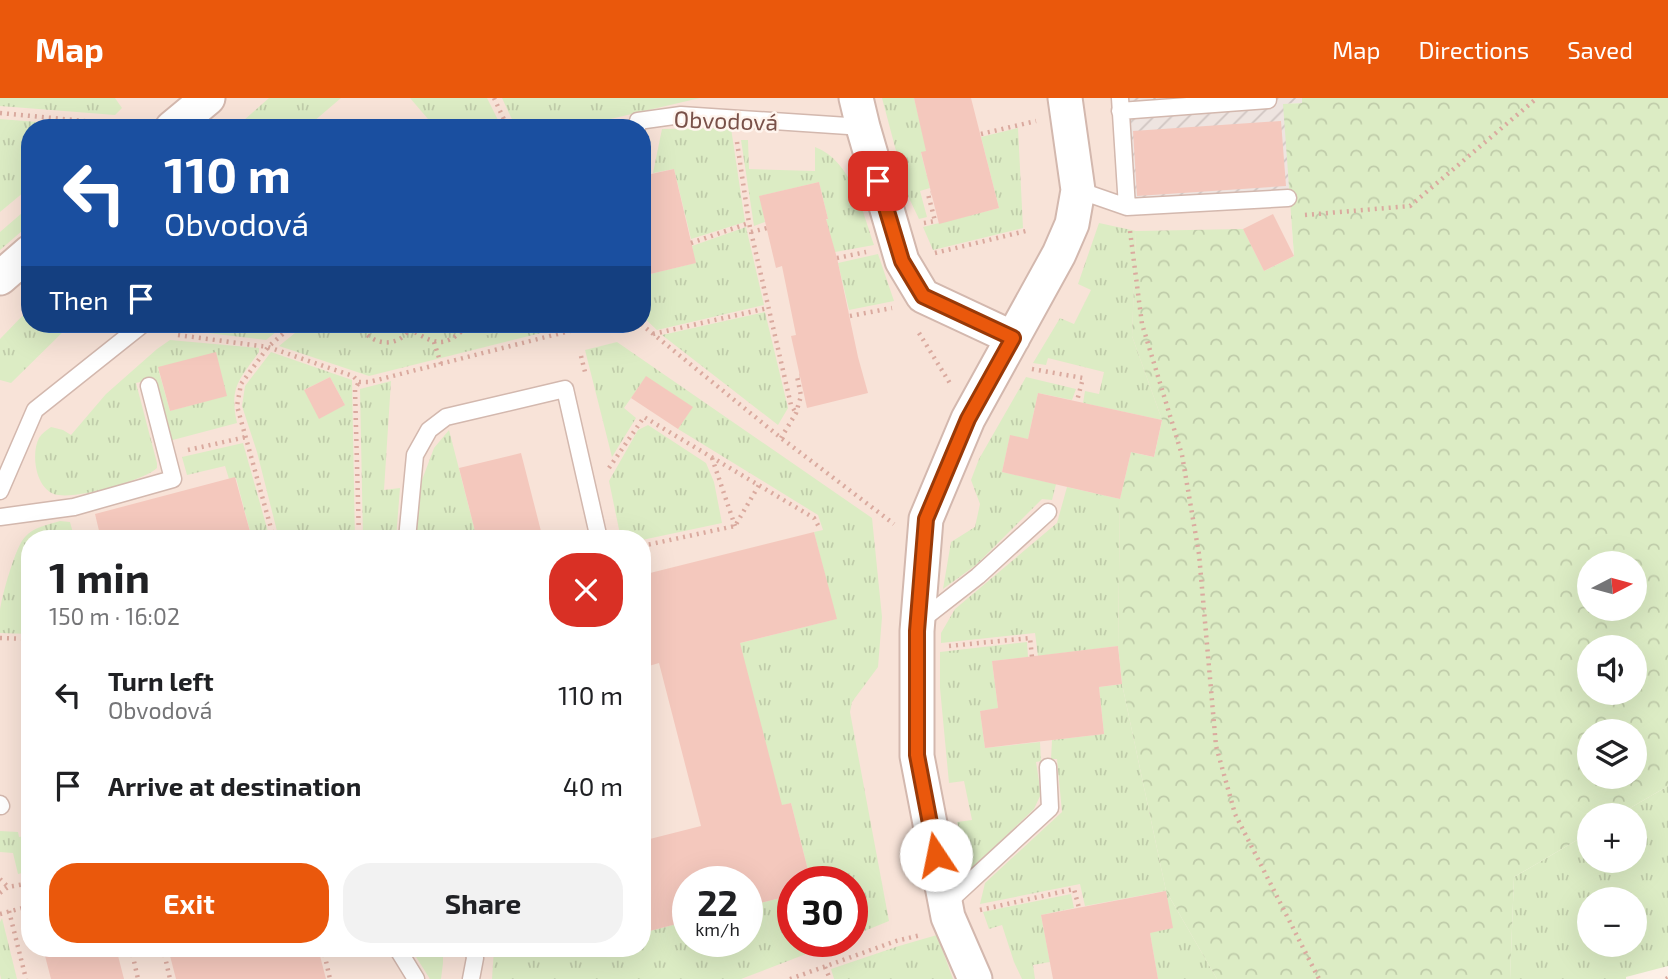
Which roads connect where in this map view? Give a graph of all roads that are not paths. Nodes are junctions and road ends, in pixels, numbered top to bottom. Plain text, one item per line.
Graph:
1 (208, 98) edge
2 (1065, 98) edge
3 (1268, 100) dead end
4 (1120, 104) edge
5 (859, 113) edge
6 (183, 119) edge
7 (651, 119) edge
8 (1077, 190) junction
9 (1288, 198) road end
10 (1127, 207) junction
11 (21, 260) edge
12 (0, 278) edge
13 (132, 333) edge
14 (1013, 338) junction
15 (149, 386) dead end
16 (0, 491) edge
17 (1048, 512) dead end
18 (0, 517) edge
19 (408, 530) edge
20 (597, 530) edge
21 (917, 636) junction
22 (1048, 767) dead end
23 (949, 916) junction
24 (403, 957) edge
25 (474, 957) edge
26 (416, 979) edge
27 (471, 979) edge
28 (975, 979) edge

1 - 6 street
2 - 8 street
3 - 4 lane
4 - 10 lane
5 - 7 lane, Obvodová
5 - 14 street, Obvodová
8 - 10 lane
8 - 14 street
9 - 10 lane
11 - 12 street
13 - 16 lane
14 - 21 street
15 - 18 lane
17 - 21 lane
19 - 20 lane
21 - 23 street
22 - 23 lane
23 - 28 street
24 - 26 lane
25 - 27 lane

